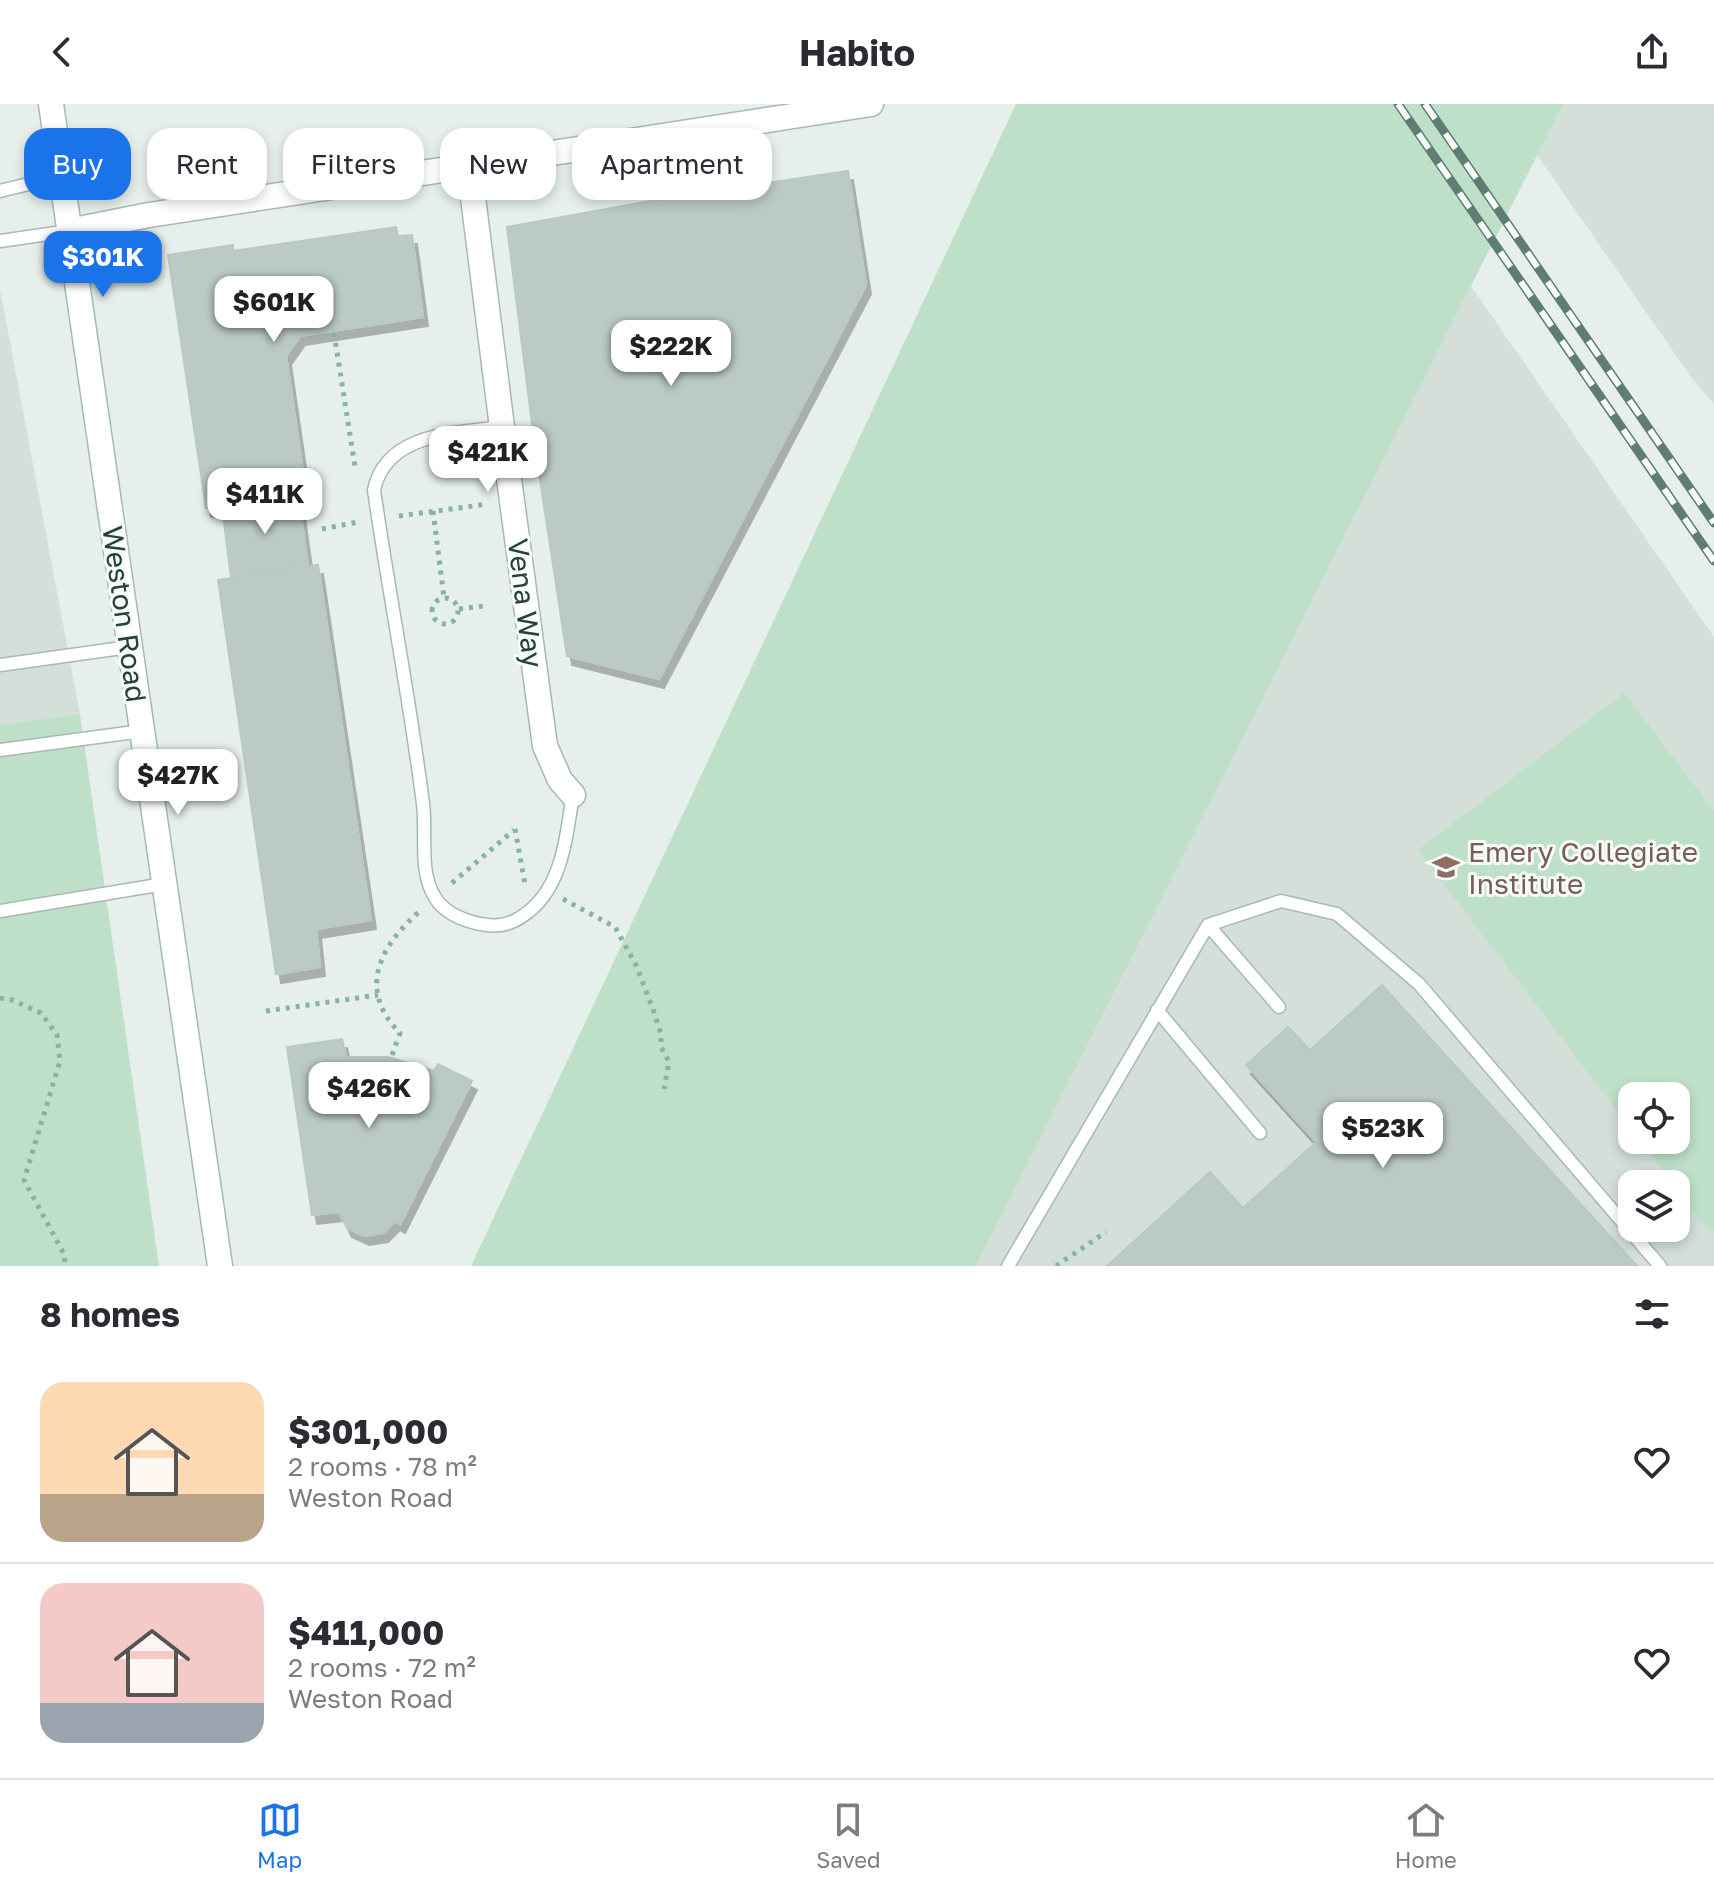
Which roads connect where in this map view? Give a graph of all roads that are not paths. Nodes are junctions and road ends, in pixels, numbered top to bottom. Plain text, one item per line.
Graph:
1 (51, 104) edge
2 (871, 104) edge
3 (54, 128) edge
4 (556, 153) edge
5 (440, 170) edge
6 (24, 185) edge
7 (0, 191) edge
8 (64, 200) edge
9 (473, 200) edge
10 (69, 231) junction
11 (0, 241) edge
12 (502, 427) junction
13 (129, 647) junction
14 (0, 665) edge
15 (142, 731) junction
16 (0, 750) edge
17 (573, 795) joint
18 (164, 884) junction
19 (0, 911) edge
20 (1208, 925) junction
21 (1279, 1007) dead end
22 (1157, 1010) junction
23 (1260, 1133) dead end
24 (220, 1266) edge
25 (1008, 1266) edge
26 (1660, 1266) edge

1 - 3 street, Weston Road
2 - 4 street
5 - 10 street
6 - 7 lane
8 - 10 street, Weston Road
9 - 12 street, Vena Way
10 - 11 lane
10 - 13 street, Weston Road
12 - 17 street, Vena Way
12 - 17 lane
13 - 14 lane
13 - 15 street, Weston Road
15 - 16 lane
15 - 18 street, Weston Road
18 - 19 lane
18 - 24 street, Weston Road
20 - 21 lane
20 - 22 lane
20 - 26 lane
22 - 23 lane
22 - 25 lane

